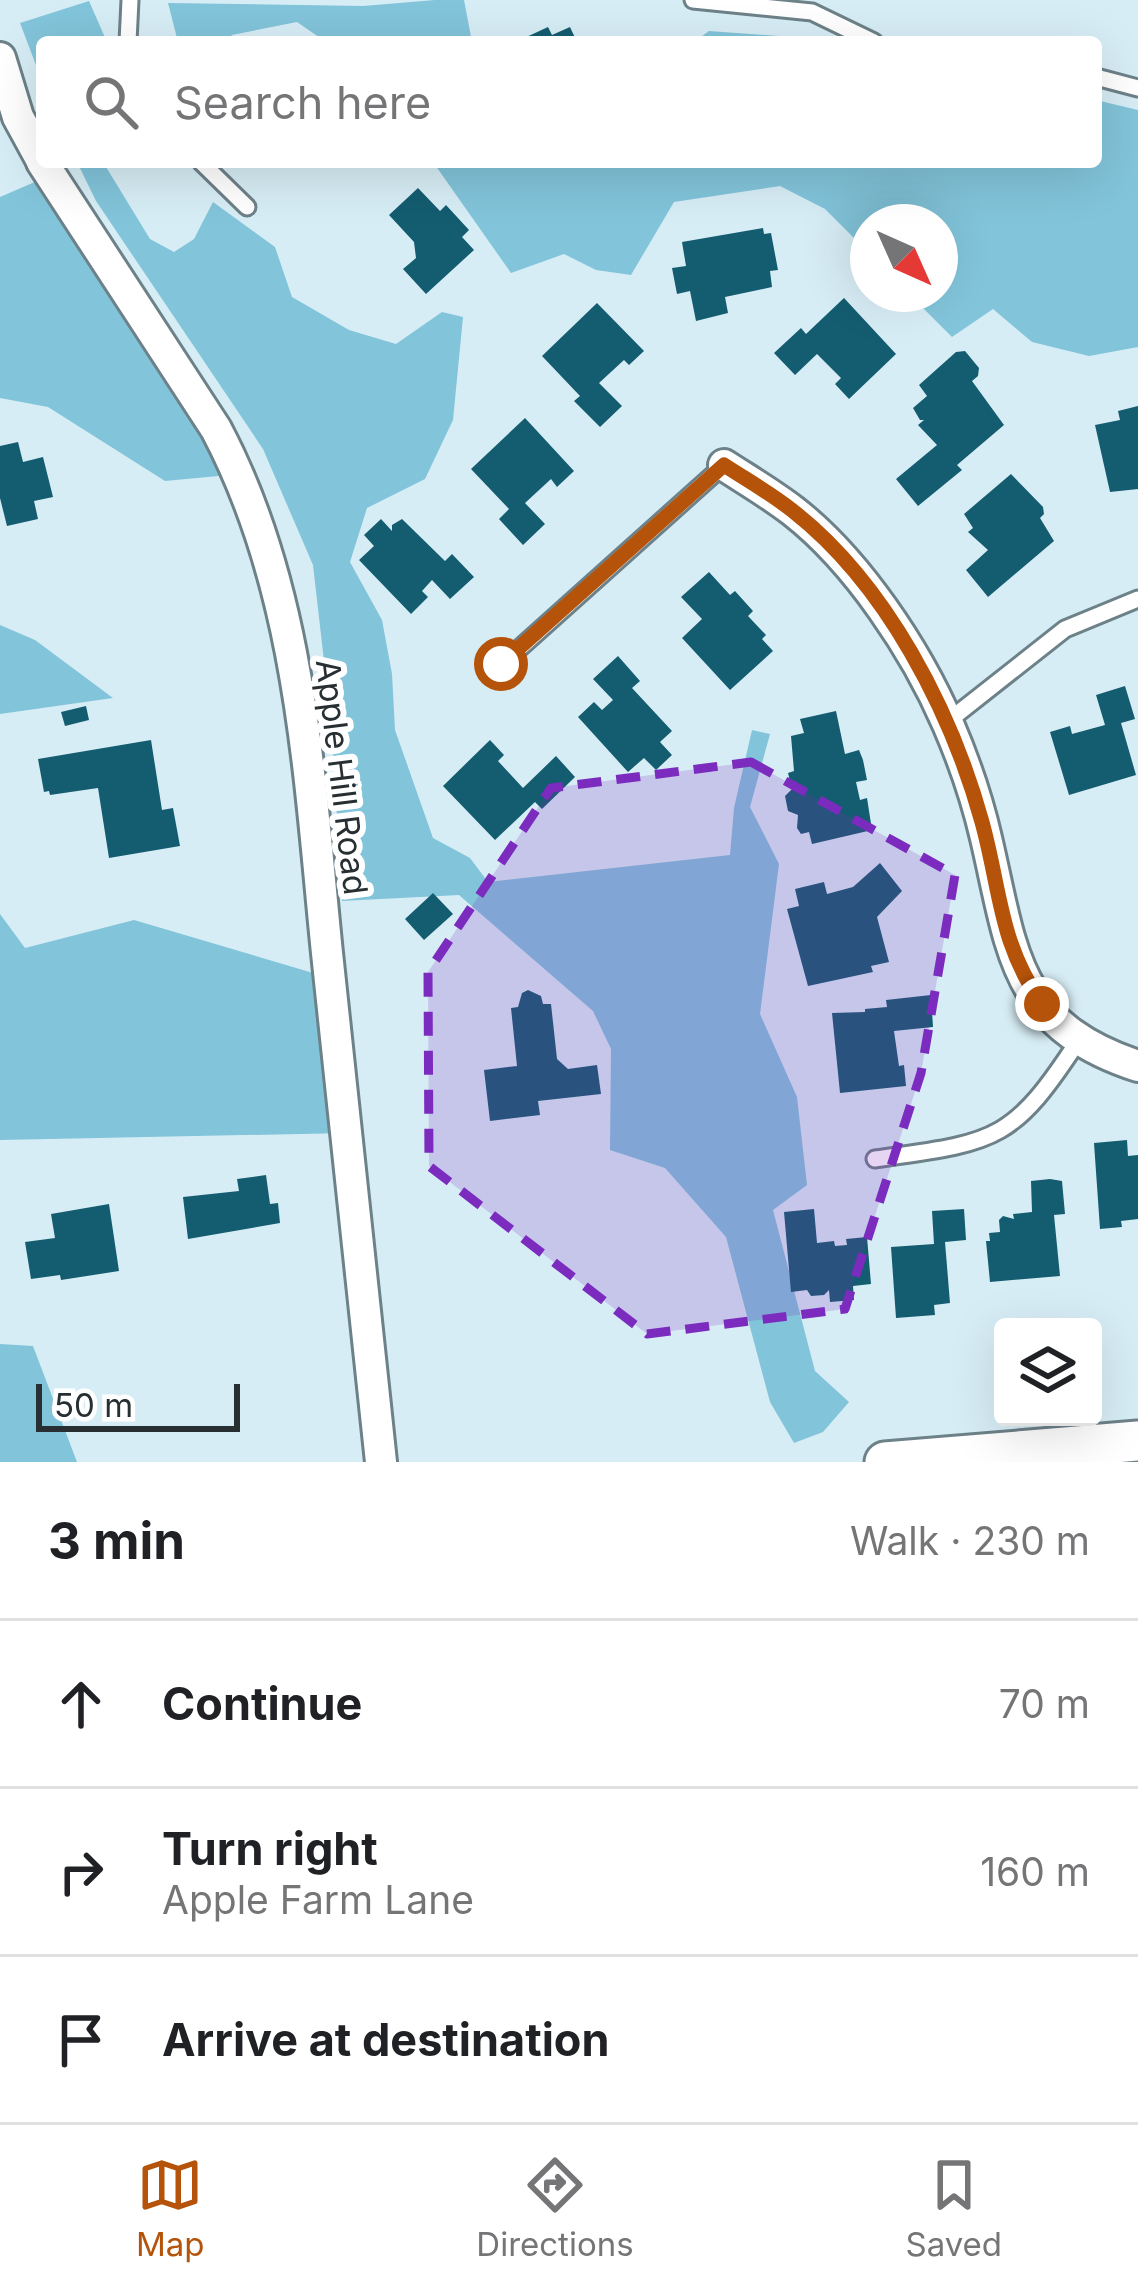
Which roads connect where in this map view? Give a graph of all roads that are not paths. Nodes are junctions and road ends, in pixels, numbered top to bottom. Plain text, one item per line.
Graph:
1 (130, 0) edge
2 (694, 0) edge
3 (128, 36) edge
4 (862, 36) edge
5 (0, 58) edge
6 (1102, 79) edge
7 (1138, 88) edge
8 (36, 151) edge
9 (46, 168) edge
10 (207, 168) edge
11 (247, 207) dead end
12 (724, 465) joint
13 (1138, 599) edge
14 (501, 664) dead end
15 (947, 722) junction
16 (1080, 1038) junction
17 (1138, 1066) edge
18 (875, 1159) dead end
19 (1138, 1442) edge
20 (381, 1462) edge
21 (885, 1462) edge

1 - 3 lane
2 - 4 lane
5 - 8 street, Apple Hill Road
6 - 7 lane
9 - 20 street, Apple Hill Road
10 - 11 lane
12 - 14 lane
12 - 15 street
13 - 15 lane
15 - 16 street
16 - 17 street
16 - 18 lane
19 - 21 street

